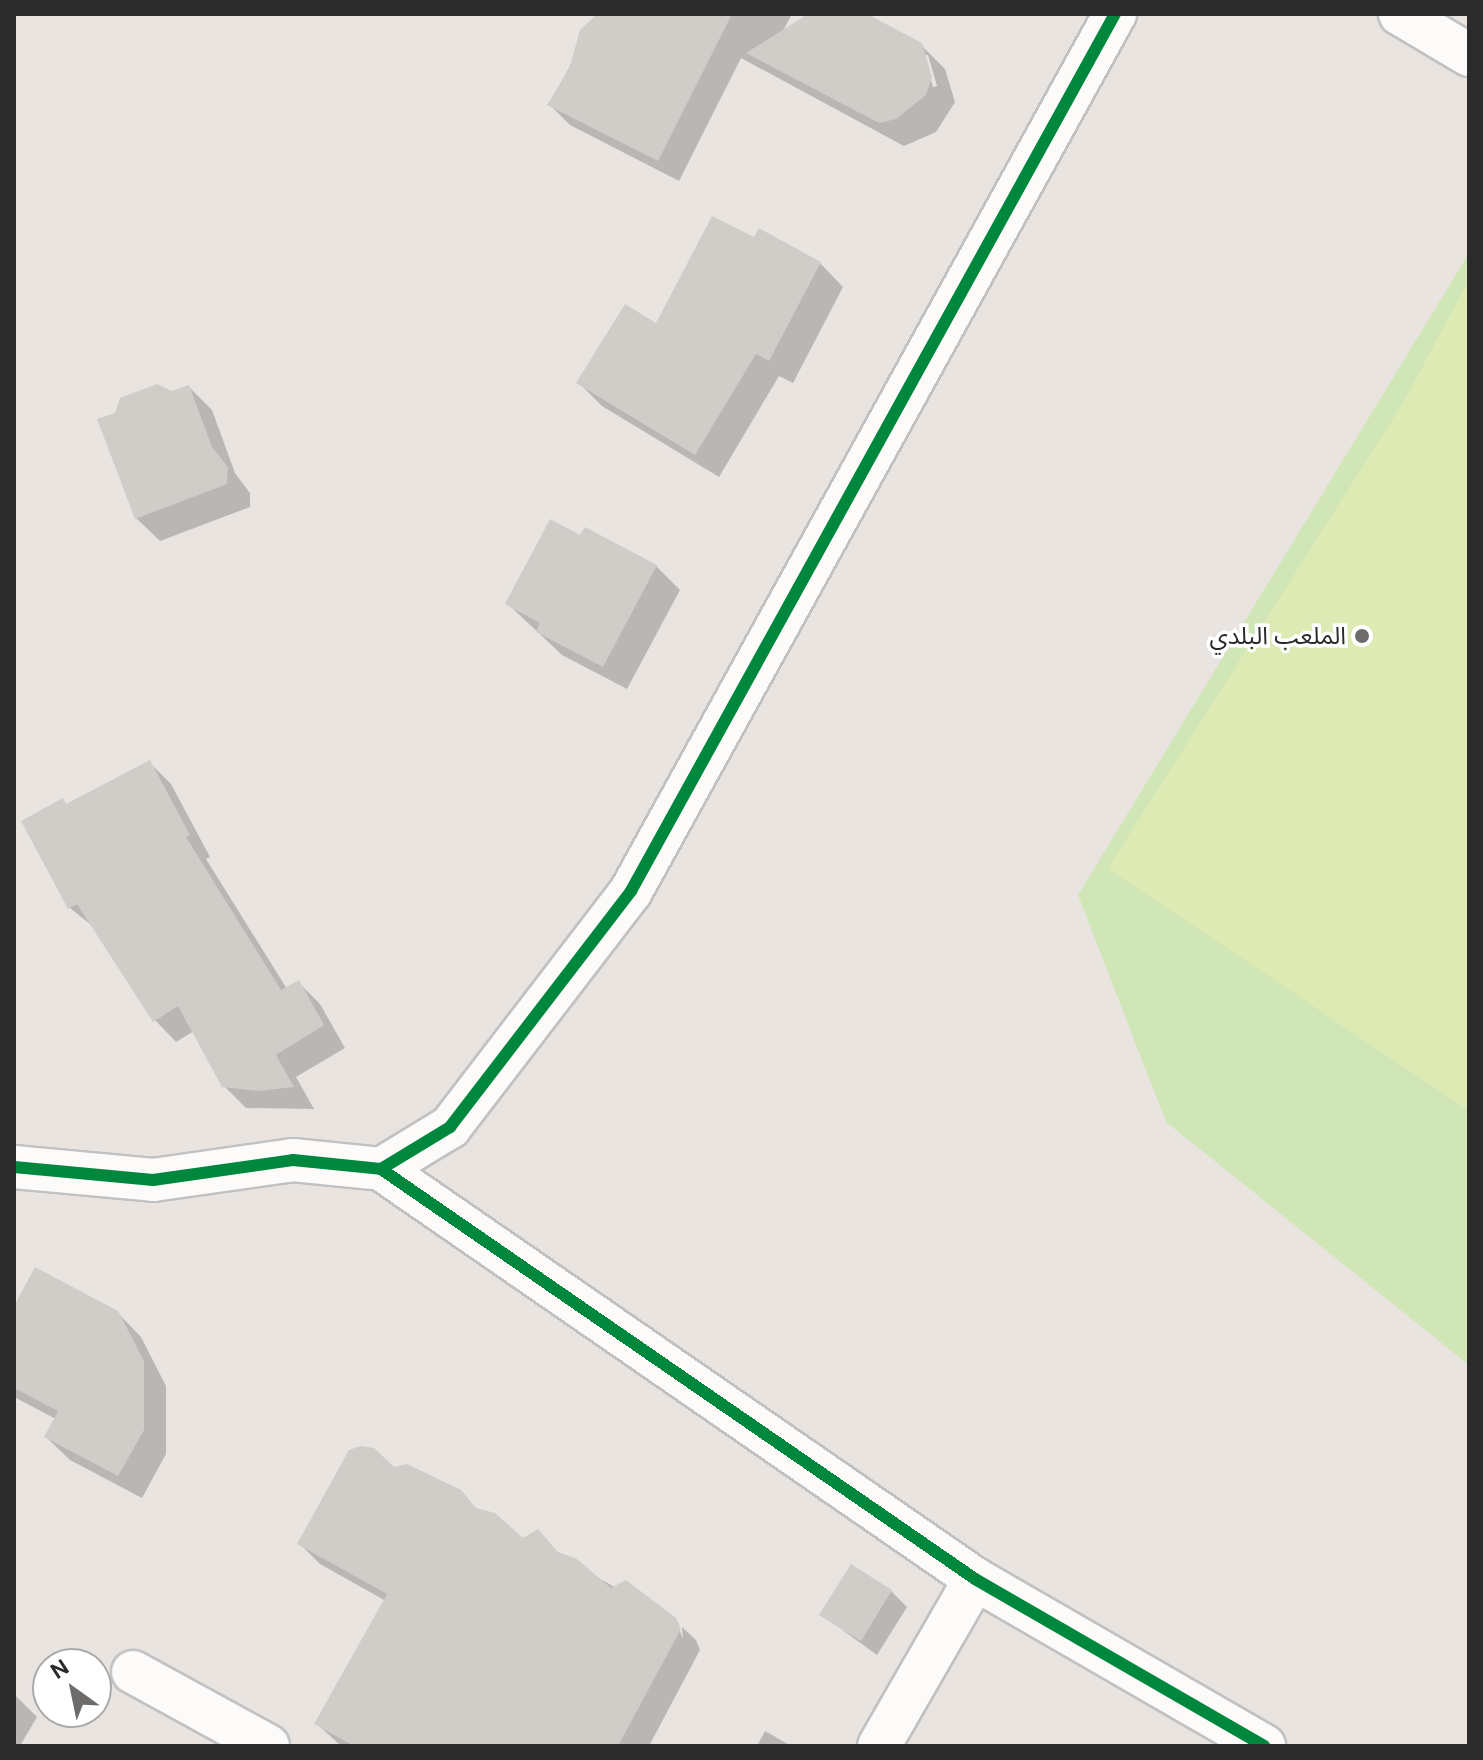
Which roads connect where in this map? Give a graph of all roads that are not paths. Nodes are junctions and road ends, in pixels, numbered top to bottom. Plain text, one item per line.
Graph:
1 (1115, 14) edge
2 (1400, 14) edge
3 (1469, 55) edge
4 (14, 1167) edge
5 (381, 1169) junction
6 (975, 1579) junction
7 (133, 1672) dead end
8 (268, 1746) edge
9 (879, 1746) edge
10 (1264, 1746) edge

1 - 5 street
2 - 3 street
4 - 5 street
5 - 6 street
6 - 9 street
6 - 10 street
7 - 8 street

